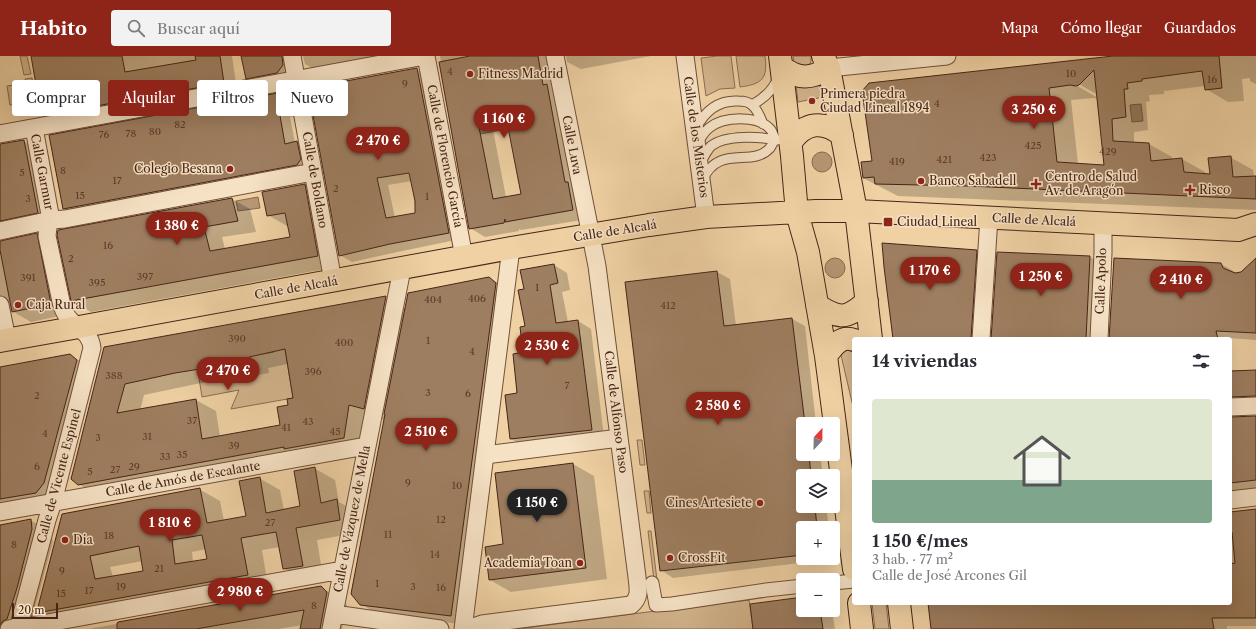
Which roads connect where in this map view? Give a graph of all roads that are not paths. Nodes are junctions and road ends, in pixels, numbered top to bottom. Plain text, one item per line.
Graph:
1 (292, 56) edge
2 (425, 56) edge
3 (555, 56) edge
4 (685, 56) edge
5 (947, 56) edge
6 (781, 62) edge
7 (826, 62) edge
8 (296, 80) joint
9 (276, 84) edge
10 (752, 105) junction
11 (303, 116) edge
12 (763, 124) junction
13 (34, 128) junction
14 (0, 134) edge
15 (842, 135) junction
16 (696, 139) junction
17 (783, 140) junction
18 (699, 164) junction
19 (313, 172) junction
20 (702, 182) junction
21 (856, 211) junction
22 (797, 212) junction
23 (706, 218) junction
24 (989, 218) junction
25 (51, 220) junction
26 (1103, 224) junction
27 (0, 231) edge
28 (1250, 231) edge
29 (590, 235) junction
30 (511, 248) junction
31 (464, 257) junction
32 (402, 269) junction
33 (333, 281) junction
34 (867, 301) junction
35 (0, 305) edge
36 (816, 305) junction
37 (78, 327) junction
38 (870, 337) edge
39 (981, 337) edge
40 (1099, 337) edge
41 (852, 339) edge
42 (3, 340) edge
43 (826, 356) junction
44 (830, 389) junction
45 (1256, 406) edge
46 (1232, 407) edge
47 (619, 438) junction
48 (366, 446) junction
49 (852, 452) edge
50 (485, 455) junction
51 (1256, 497) edge
52 (1232, 500) edge
53 (53, 502) junction
54 (0, 512) edge
55 (852, 554) edge
56 (342, 570) junction
57 (852, 581) edge
58 (840, 582) edge
59 (645, 587) junction
60 (796, 587) edge
61 (859, 605) edge
62 (899, 605) edge
63 (332, 622) edge
64 (15, 628) edge
65 (440, 629) edge
66 (463, 629) edge
67 (467, 629) edge
68 (862, 629) edge
69 (902, 629) edge

1 - 8 street, Calle de Boldano
2 - 8 street
2 - 31 street, Calle de Florencio García
3 - 29 street, Calle Luva
4 - 16 street, Calle de los Misterios
5 - 7 street
6 - 7 main road
6 - 10 lane
6 - 17 main road
7 - 15 main road
9 - 13 street
10 - 12 lane
10 - 16 lane
11 - 19 street, Calle de Boldano
12 - 16 lane
12 - 17 lane
13 - 14 street
13 - 25 street, Calle Garmur
15 - 17 main road
15 - 21 main road
16 - 18 street, Calle de los Misterios
17 - 18 lane
17 - 20 lane
17 - 22 main road
18 - 20 street, Calle de los Misterios
19 - 25 street
19 - 33 street, Calle de Boldano
20 - 23 street, Calle de los Misterios
21 - 22 main road, Calle de Alcalá
21 - 24 main road, Calle de Alcalá
21 - 34 main road
22 - 23 main road, Calle de Alcalá
22 - 36 main road
23 - 29 main road, Calle de Alcalá
24 - 26 main road, Calle de Alcalá
24 - 39 street
25 - 27 street
25 - 37 street, Calle Garmur
26 - 28 main road, Calle de Alcalá
26 - 40 street, Calle Apolo
29 - 30 main road, Calle de Alcalá
29 - 47 street, Calle de Alfonso Paso
30 - 31 main road, Calle de Alcalá
30 - 50 street
31 - 32 main road, Calle de Alcalá
32 - 33 main road, Calle de Alcalá
32 - 48 street, Calle de Vázquez de Mella
33 - 37 main road, Calle de Alcalá
34 - 36 main road
34 - 38 main road
35 - 42 street
36 - 43 main road
37 - 42 main road, Calle de Alcalá
37 - 53 street, Calle de Vicente Espinel
41 - 43 main road
43 - 44 main road
44 - 49 main road
44 - 55 main road
45 - 46 street
47 - 50 street
47 - 59 street, Calle de Alfonso Paso
48 - 53 street, Calle de Amós de Escalante
48 - 56 street, Calle de Vázquez de Mella
50 - 66 street
51 - 52 street
53 - 54 street, Calle de Amós de Escalante
53 - 64 street, Calle de Vicente Espinel
56 - 63 street, Calle de Vázquez de Mella
56 - 64 street
57 - 58 street
59 - 60 street
59 - 67 street
61 - 68 main road
62 - 69 main road
63 - 65 street

